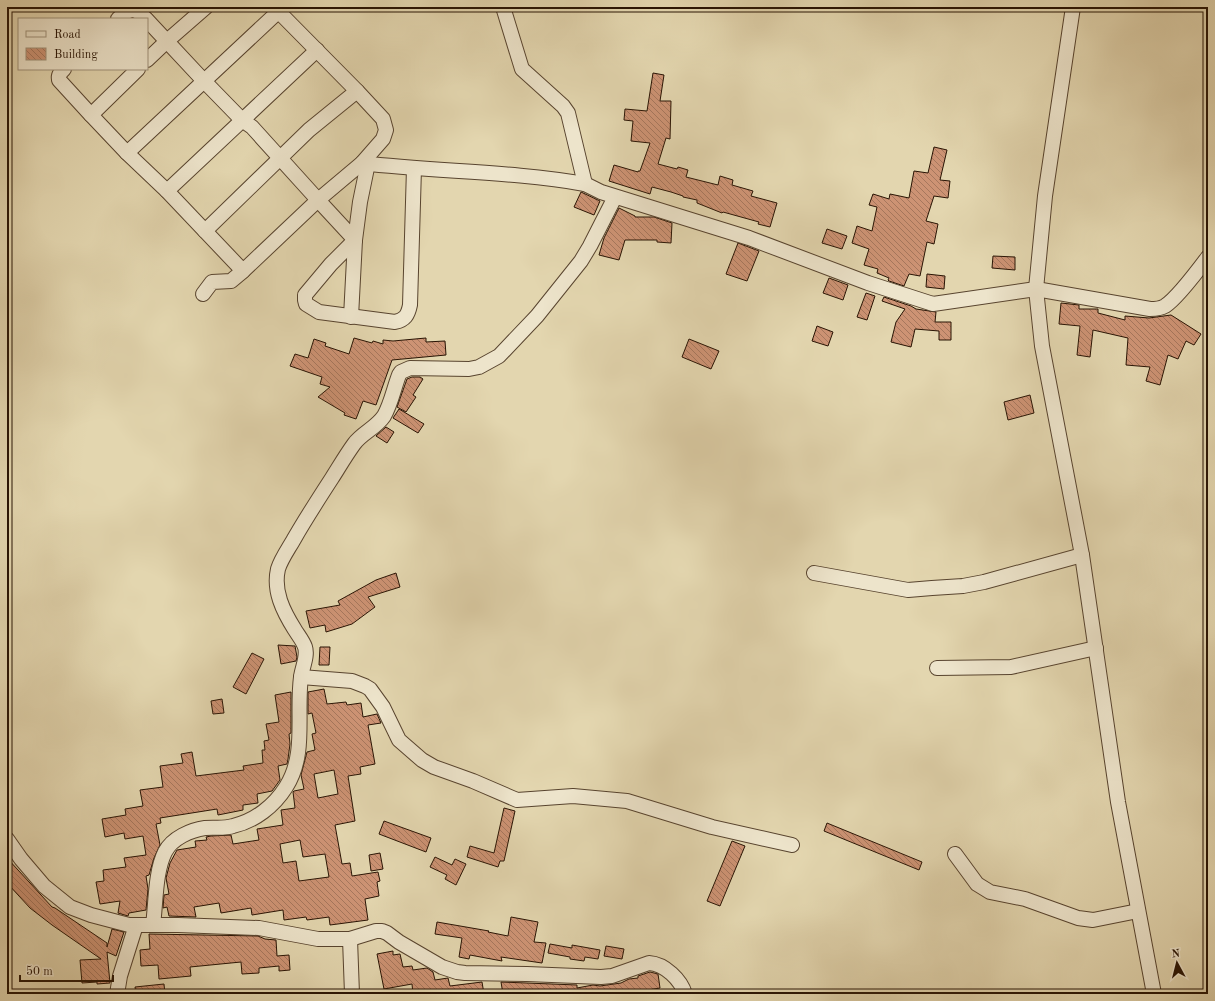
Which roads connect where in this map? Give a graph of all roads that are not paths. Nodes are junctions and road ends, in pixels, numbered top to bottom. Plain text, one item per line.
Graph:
1 (206, 7) edge
2 (503, 7) edge
3 (1073, 7) edge
4 (276, 9) edge
5 (119, 18) edge
6 (144, 18) edge
7 (148, 22) edge
8 (167, 41) junction
9 (317, 50) junction
10 (148, 59) edge
11 (63, 70) edge
12 (137, 70) edge
13 (204, 81) junction
14 (357, 91) junction
15 (91, 116) junction
16 (242, 120) junction
17 (127, 154) junction
18 (280, 158) junction
19 (365, 163) junction
20 (414, 168) junction
21 (585, 184) junction
22 (166, 191) junction
23 (615, 197) junction
24 (318, 200) junction
25 (205, 231) junction
26 (355, 240) junction
27 (1208, 257) edge
28 (243, 271) junction
29 (1036, 289) junction
30 (204, 294) dead end
31 (351, 317) junction
32 (1082, 555) junction
33 (814, 573) dead end
34 (1096, 648) junction
35 (937, 668) dead end
36 (301, 678) junction
37 (7, 839) edge
38 (792, 845) dead end
39 (955, 854) dead end
40 (1138, 911) junction
41 (136, 925) junction
42 (153, 925) junction
43 (350, 939) junction
44 (117, 994) edge
45 (352, 994) edge
46 (685, 994) edge
47 (1154, 994) edge

1 - 8 street
2 - 21 street
3 - 29 street
4 - 9 street
4 - 13 street
5 - 6 street
7 - 8 street
8 - 10 street
8 - 13 street
9 - 14 street
9 - 16 street
11 - 15 street
12 - 15 street
13 - 16 street
13 - 17 street
14 - 18 street
14 - 19 street
15 - 17 street
16 - 18 street
16 - 22 street
17 - 22 street
18 - 24 street
18 - 25 street
19 - 20 street
19 - 24 street
19 - 26 street
20 - 21 street
20 - 31 street
21 - 23 street
22 - 25 street
23 - 29 street
23 - 36 street
24 - 26 street
24 - 28 street
25 - 28 street
26 - 31 street
26 - 31 street
27 - 29 street
28 - 30 street
29 - 32 street
32 - 33 street
32 - 34 street
34 - 35 street
34 - 40 street
36 - 38 street
36 - 42 street
37 - 41 street
39 - 40 street
40 - 47 street
41 - 42 street
41 - 44 street
42 - 43 street
43 - 45 street
43 - 46 street

